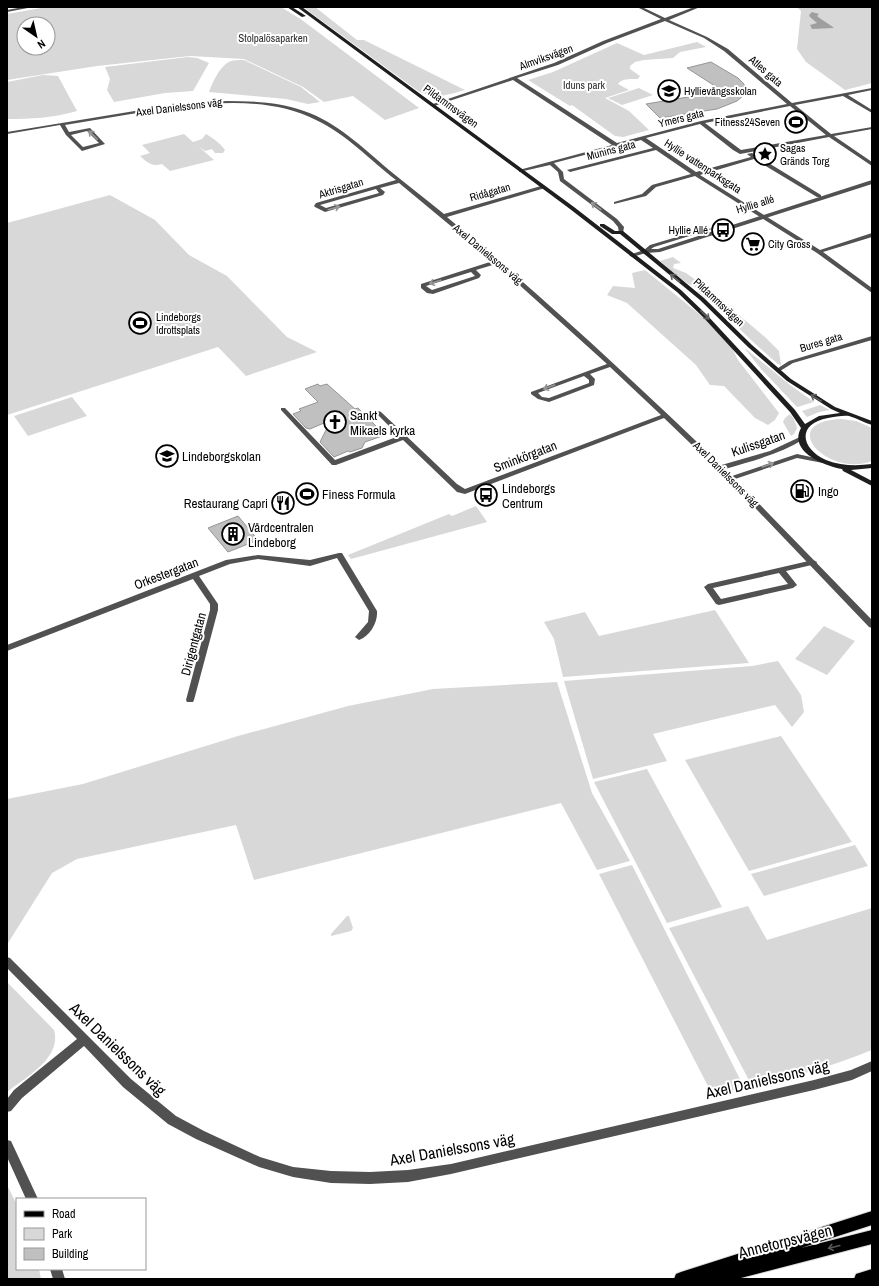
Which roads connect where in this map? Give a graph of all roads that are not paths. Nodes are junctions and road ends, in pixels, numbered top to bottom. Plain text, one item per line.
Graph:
1 (31, 7) edge
2 (289, 7) edge
3 (299, 7) edge
4 (639, 7) edge
5 (698, 7) edge
6 (7, 11) edge
7 (664, 19) junction
8 (357, 50) junction
9 (513, 78) junction
10 (872, 89) edge
11 (845, 95) junction
12 (432, 105) junction
13 (792, 106) junction
14 (872, 112) edge
15 (702, 122) junction
16 (62, 124) junction
17 (872, 128) edge
18 (7, 133) edge
19 (68, 134) junction
20 (829, 135) junction
21 (642, 138) junction
22 (616, 145) junction
23 (657, 148) junction
24 (746, 152) junction
25 (755, 157) junction
26 (551, 163) junction
27 (872, 164) edge
28 (570, 170) dead end
29 (522, 171) junction
30 (695, 174) junction
31 (872, 179) edge
32 (399, 181) junction
33 (872, 182) edge
34 (376, 187) junction
35 (543, 188) junction
36 (819, 196) junction
37 (616, 203) dead end
38 (572, 208) junction
39 (761, 215) junction
40 (443, 216) junction
41 (621, 232) junction
42 (872, 235) edge
43 (646, 251) junction
44 (819, 252) junction
45 (632, 255) junction
46 (498, 262) junction
47 (472, 270) junction
48 (872, 291) edge
49 (872, 338) edge
50 (612, 364) junction
51 (778, 370) junction
52 (585, 374) junction
53 (283, 409) dead end
54 (379, 413) dead end
55 (666, 414) junction
56 (851, 416) junction
57 (870, 421) edge
58 (804, 428) junction
59 (802, 438) junction
60 (405, 439) junction
61 (823, 461) junction
62 (838, 466) junction
63 (872, 466) edge
64 (720, 468) junction
65 (732, 478) junction
66 (872, 484) edge
67 (814, 562) junction
68 (781, 570) junction
69 (194, 576) junction
70 (872, 625) edge
71 (359, 637) dead end
72 (7, 648) edge
73 (190, 700) dead end
74 (7, 961) edge
75 (84, 1040) junction
76 (872, 1066) edge
77 (7, 1106) edge
78 (7, 1145) edge
79 (32, 1198) edge
80 (872, 1218) edge
81 (872, 1237) edge
82 (872, 1276) edge
83 (681, 1279) edge
84 (708, 1279) edge
85 (861, 1279) edge

1 - 6 street
2 - 8 main road, Pildammsvägen
3 - 8 main road, Pildammsvägen
4 - 7 street, Atles gata
5 - 7 street, Almviksvägen
7 - 9 street, Almviksvägen
7 - 13 street, Atles gata
8 - 12 main road, Pildammsvägen
9 - 12 street, Almviksvägen
9 - 22 street
10 - 11 street, Ymers gata
11 - 13 street, Ymers gata
11 - 14 street
12 - 29 main road, Pildammsvägen
13 - 15 street, Ymers gata
13 - 20 street, Atles gata
15 - 21 street, Ymers gata
15 - 24 street
16 - 18 street, Axel Danielssons väg
16 - 19 street
16 - 32 street, Axel Danielssons väg
17 - 20 street
19 -> 19 street
20 - 24 street
20 - 27 street, Atles gata
21 - 22 street, Ymers gata
21 - 23 street, Hyllie vattenparksgata
22 - 26 street, Ymers gata
23 - 28 street, Munins gata
23 - 30 street, Hyllie vattenparksgata
24 - 25 street
25 - 30 street
25 - 36 street
26 - 29 street, Ymers gata
41 -> 26 street
29 - 35 main road, Pildammsvägen
30 - 37 street
30 - 39 street, Hyllie vattenparksgata
31 - 36 street, Hyllie allé
32 - 34 street, Aktrisgatan
32 - 40 street, Axel Danielssons väg
33 - 39 street, Hyllie allé
34 -> 34 street, Aktrisgatan
35 - 38 main road, Pildammsvägen
35 - 40 street, Ridågatan
36 - 39 street, Hyllie allé
38 - 41 main road, Pildammsvägen
38 - 45 main road, Pildammsvägen
39 - 43 street, Hyllie allé
39 - 44 street, Hyllie vattenparksgata
40 - 46 street, Axel Danielssons väg
41 - 43 main road, Pildammsvägen
42 - 44 street
43 - 45 street, Hyllie allé
51 -> 43 main road, Pildammsvägen
44 - 48 street, Hyllie vattenparksgata
45 -> 58 main road, Pildammsvägen
46 - 47 street
46 - 50 street, Axel Danielssons väg
47 -> 47 street
49 - 51 street, Bures gata
50 - 52 street
50 - 55 street, Axel Danielssons väg
56 -> 51 main road, Pildammsvägen
52 -> 52 street
53 - 60 street
54 - 60 street
55 - 60 street, Sminkörgatan
55 - 64 street, Axel Danielssons väg
56 - 57 main road, Pildammsvägen
56 - 58 main road, Pildammsvägen
58 - 59 main road
59 - 61 main road
59 - 64 street, Kulissgatan
61 - 62 main road
65 -> 61 street, Kulissgatan
62 - 63 main road
62 - 66 main road
64 - 65 street, Axel Danielssons väg
65 - 67 street, Axel Danielssons väg
67 - 68 street
67 - 70 street, Axel Danielssons väg
68 - 68 street
69 - 71 street, Orkestergatan
69 - 72 street, Orkestergatan
69 - 73 street, Dirigentgatan
74 - 75 street, Axel Danielssons väg
75 - 76 street, Axel Danielssons väg
75 - 77 street
78 - 79 street
80 - 83 main road
81 -> 84 main road, Annetorpsvägen
82 - 85 main road

